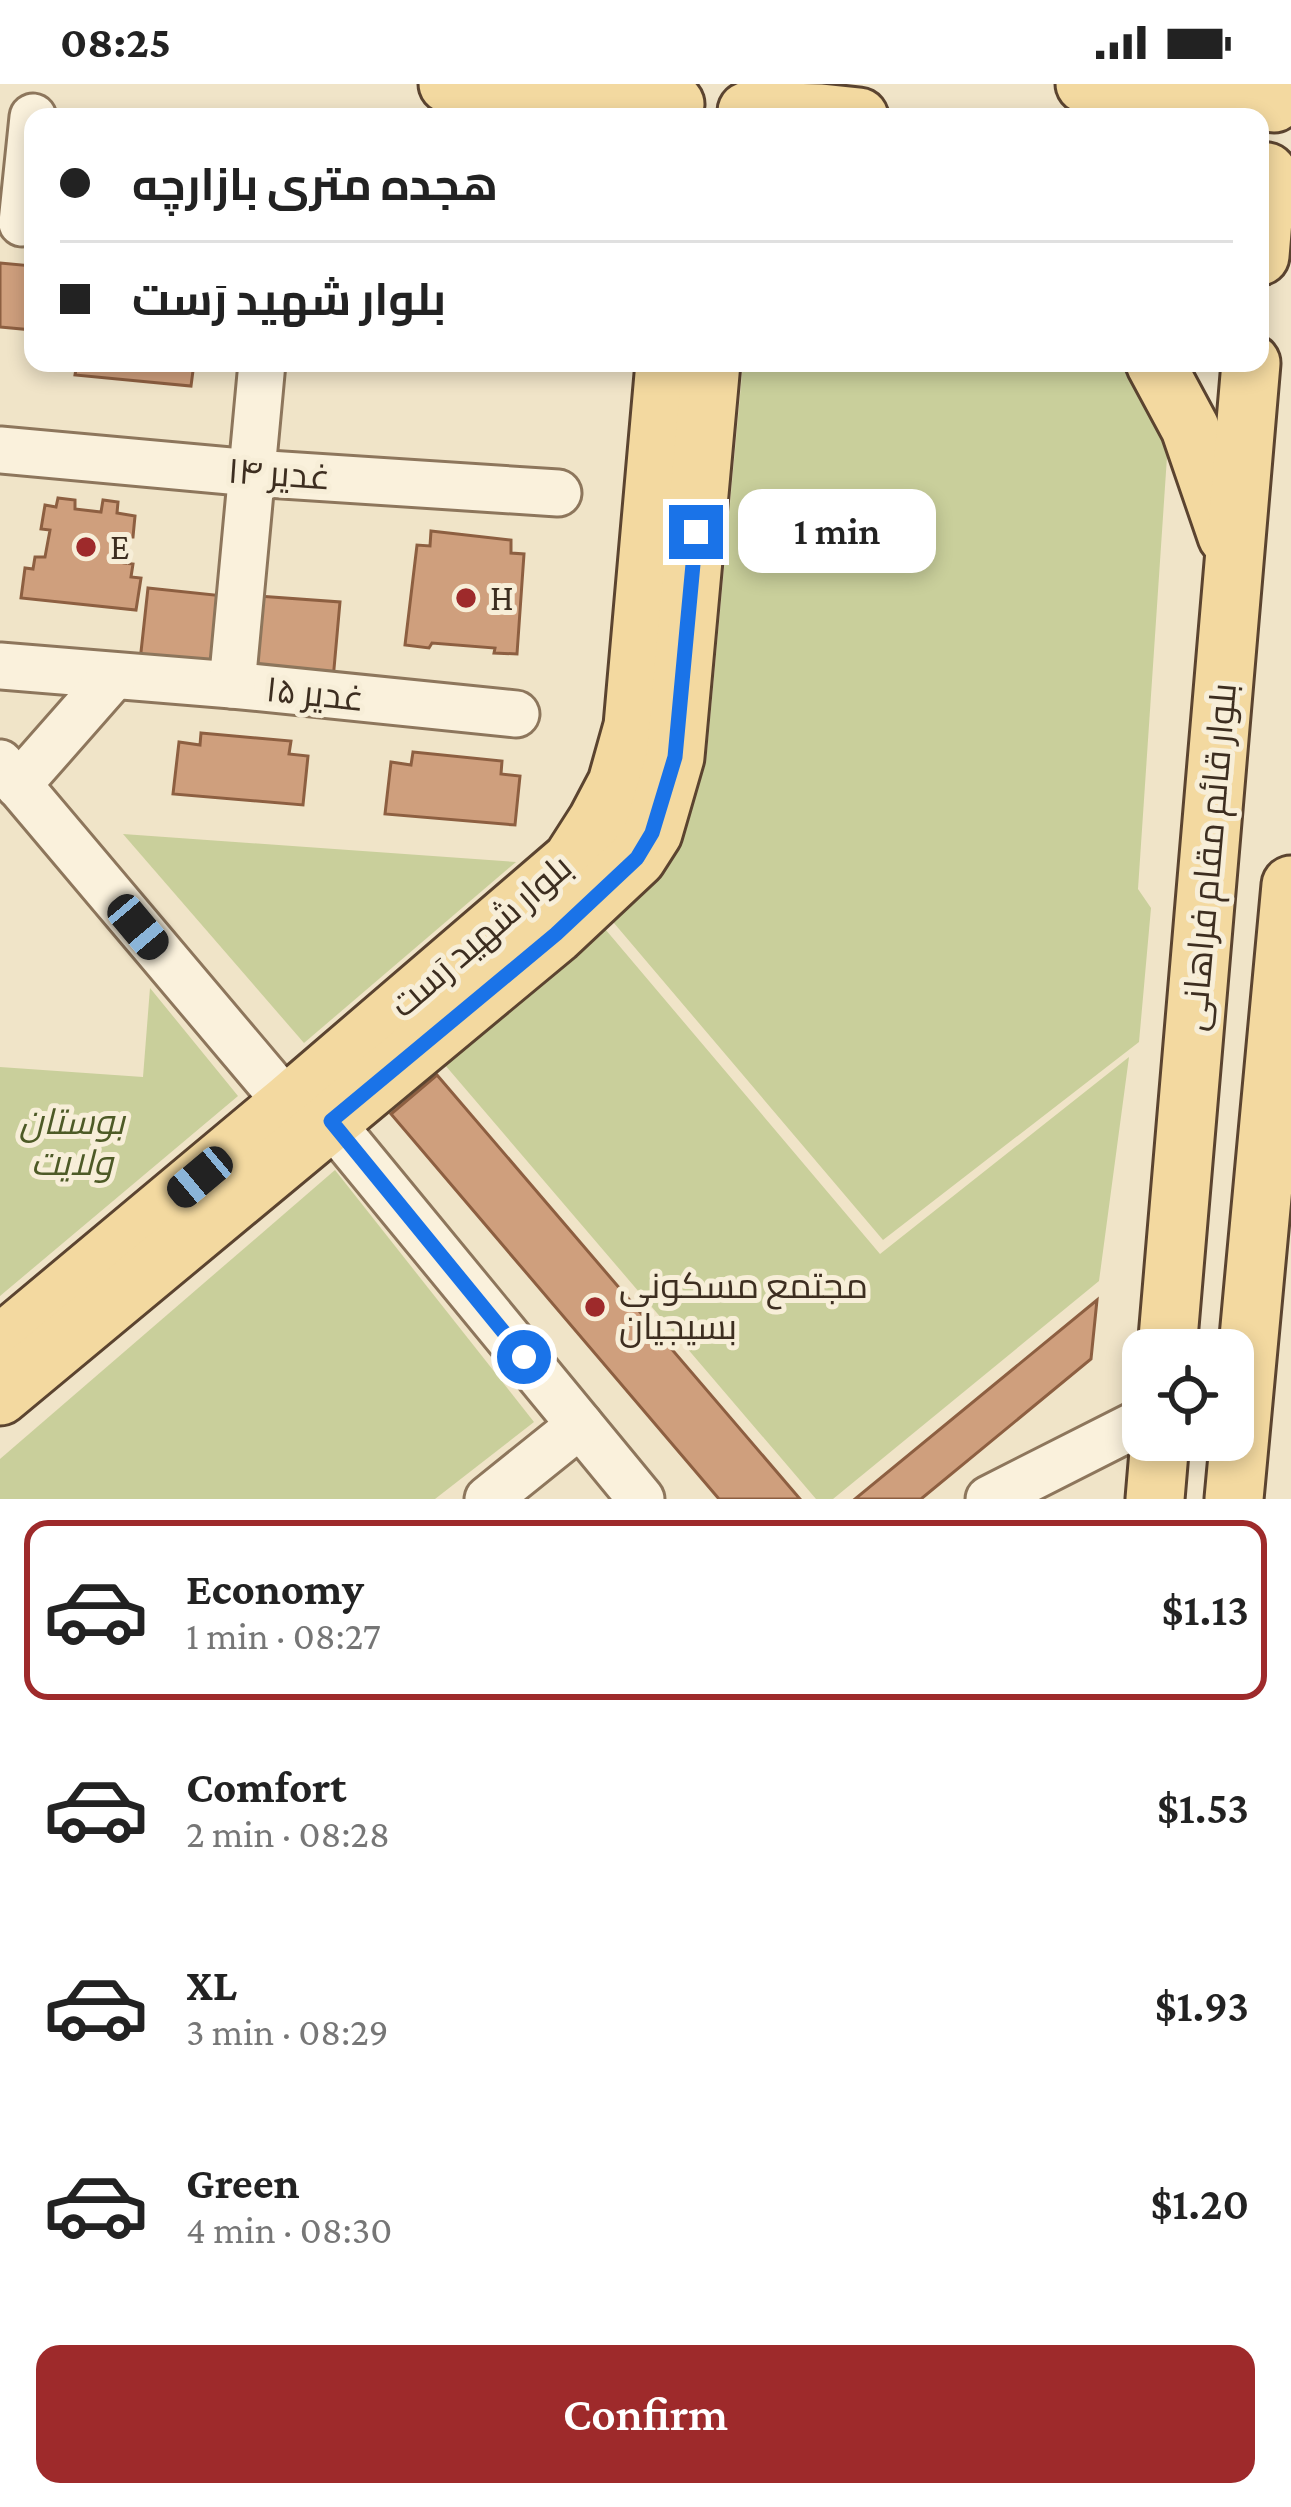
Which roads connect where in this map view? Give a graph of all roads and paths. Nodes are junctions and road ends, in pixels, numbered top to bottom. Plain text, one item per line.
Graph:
1 (448, 84) edge
2 (1085, 84) edge
3 (681, 108) edge
4 (1184, 108) edge
5 (24, 180) edge
6 (18, 222) edge
7 (261, 372) edge
8 (664, 372) edge
9 (710, 372) edge
10 (1160, 372) edge
11 (1250, 372) edge
12 (0, 450) edge
13 (252, 473) junction
14 (558, 493) dead end
15 (1234, 558) junction
16 (0, 666) edge
17 (113, 677) junction
18 (232, 686) junction
19 (517, 715) dead end
20 (648, 763) junction
21 (9, 774) edge
22 (1291, 885) edge
23 (1288, 945) edge
24 (309, 1113) junction
25 (1169, 1329) edge
26 (0, 1345) edge
27 (0, 1396) edge
28 (580, 1424) junction
29 (1122, 1432) edge
30 (1158, 1461) edge
31 (488, 1499) edge
32 (641, 1499) edge
33 (989, 1499) edge
34 (1155, 1499) edge
35 (1234, 1499) edge

1 - 3 main road
2 - 4 main road
5 - 6 street
7 - 13 street
8 - 20 main road, بلوار شهید رَست
9 - 20 main road, بلوار شهید رَست
10 - 15 main road
11 - 15 main road, بلوار قائم مقام فراهانی
12 - 13 street, غدیر ۱۴
13 - 14 street, غدیر ۱۴
13 - 18 street
15 - 25 main road, بلوار قائم مقام فراهانی
16 - 17 street, غدیر ۱۵
17 - 18 street, غدیر ۱۵
17 - 21 street
18 - 19 street, غدیر ۱۵
20 - 24 main road, بلوار شهید رَست
21 - 24 street
22 - 23 main road
23 - 35 main road
24 - 26 main road, بلوار شهید رَست
24 - 27 main road, بلوار شهید رَست
24 - 28 street
28 - 31 street
28 - 32 street
29 - 33 street
30 - 34 main road

